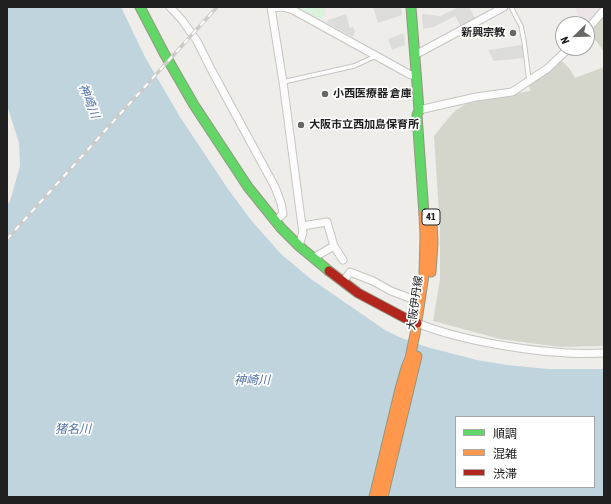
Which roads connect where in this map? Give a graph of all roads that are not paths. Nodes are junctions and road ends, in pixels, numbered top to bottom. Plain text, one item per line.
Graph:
1 (140, 7) edge
2 (170, 7) edge
3 (271, 7) edge
4 (411, 7) edge
5 (504, 7) edge
6 (511, 7) edge
7 (604, 10) edge
8 (595, 21) edge
9 (415, 55) junction
10 (376, 56) junction
11 (561, 56) edge
12 (417, 77) junction
13 (529, 81) junction
14 (283, 82) junction
15 (419, 110) junction
16 (275, 221) junction
17 (302, 226) junction
18 (299, 246) junction
19 (334, 246) junction
20 (313, 258) junction
21 (343, 260) dead end
22 (343, 282) junction
23 (420, 302) junction
24 (420, 326) junction
25 (604, 353) edge
26 (374, 497) edge
27 (383, 497) edge

1 - 16 main road
2 - 16 street
3 - 10 street
3 - 14 street
4 - 9 main road, 大阪伊丹線 / 41
5 - 9 street
6 - 13 lane
7 - 8 street
9 - 12 main road, 大阪伊丹線 / 41
10 - 12 street
10 - 14 lane
11 - 13 street
12 - 15 main road, 大阪伊丹線 / 41
13 - 15 street
14 - 17 street
15 - 23 main road, 大阪伊丹線 / 41
15 - 24 main road, 大阪伊丹線 / 41
16 - 18 main road
17 - 18 street
17 - 19 street
18 - 20 main road
19 - 20 street
19 - 21 street
20 - 22 main road
22 - 23 street
22 - 24 main road
23 - 24 main road, 大阪伊丹線 / 41
24 - 25 street
24 - 26 main road, 大阪伊丹線 / 41
24 - 27 main road, 大阪伊丹線 / 41

